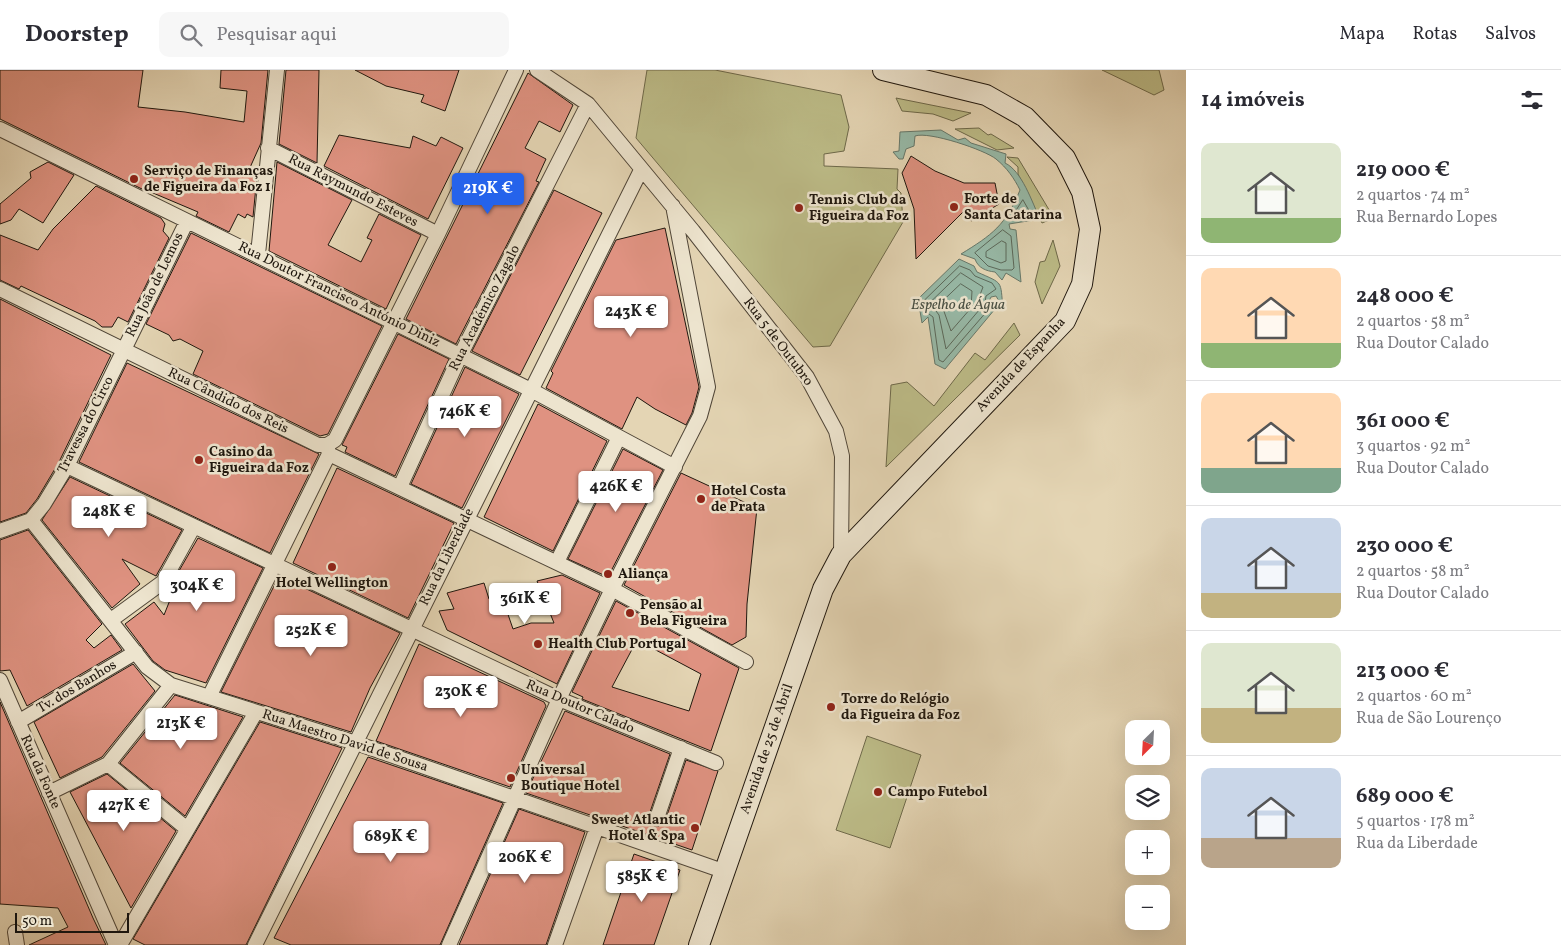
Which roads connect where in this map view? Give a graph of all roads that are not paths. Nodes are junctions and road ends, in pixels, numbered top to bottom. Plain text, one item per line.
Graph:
1 (276, 70) edge
2 (516, 70) edge
3 (538, 70) edge
4 (883, 70) edge
5 (588, 104) junction
6 (0, 129) edge
7 (268, 148) junction
8 (641, 170) junction
9 (673, 206) junction
10 (187, 221) junction
11 (438, 234) junction
12 (258, 254) junction
13 (0, 289) edge
14 (394, 322) junction
15 (124, 350) junction
16 (460, 356) junction
17 (531, 390) junction
18 (619, 437) junction
19 (328, 449) junction
20 (67, 466) junction
21 (675, 467) junction
22 (400, 487) junction
23 (466, 518) junction
24 (31, 520) junction
25 (194, 526) junction
26 (0, 531) edge
27 (841, 555) junction
28 (557, 562) junction
29 (274, 565) junction
30 (612, 589) junction
31 (111, 620) junction
32 (412, 630) junction
33 (136, 652) junction
34 (746, 662) dead end
35 (0, 680) edge
36 (171, 685) junction
37 (209, 697) junction
38 (559, 699) junction
39 (256, 712) junction
40 (18, 722) junction
41 (356, 743) junction
42 (681, 748) junction
43 (716, 763) dead end
44 (108, 764) junction
45 (49, 792) junction
46 (514, 798) junction
47 (657, 818) dead end
48 (597, 827) junction
49 (186, 828) junction
50 (723, 871) junction
51 (116, 945) edge
52 (120, 945) edge
53 (255, 945) edge
54 (449, 945) edge
55 (555, 945) edge
56 (699, 945) edge

1 - 7 street
2 - 11 street
3 - 5 street, Rua 5 de Outubro
4 - 27 main road, Avenida de Espanha
5 - 8 street, Rua 5 de Outubro
5 - 16 street, Rua Académico Zagalo
6 - 10 street, Rua Doutor Francisco António Diniz
7 - 11 street, Rua Raymundo Esteves
7 - 12 street
8 - 9 street, Rua 5 de Outubro
8 - 17 street, Rua da Liberdade
9 - 21 street
9 - 27 street, Rua 5 de Outubro
10 - 12 street, Rua Doutor Francisco António Diniz
10 - 15 street, Rua João de Lemos
11 - 14 street
12 - 14 street, Rua Doutor Francisco António Diniz
13 - 15 street, Rua Cândido dos Reis
14 - 16 street, Rua Doutor Francisco António Diniz
14 - 19 street
15 - 19 street, Rua Cândido dos Reis
15 - 20 street, Travessa do Circo
16 - 17 street, Rua Doutor Francisco António Diniz
16 - 22 street, Rua Académico Zagalo
17 - 18 street, Rua Doutor Francisco António Diniz
17 - 23 street, Rua da Liberdade
18 - 21 street, Rua Doutor Francisco António Diniz
18 - 28 street
19 - 22 street, Rua Cândido dos Reis
19 - 29 street
20 - 24 street, Travessa do Circo
20 - 25 street, Rua Doutor Calado
21 - 30 street
22 - 23 street, Rua Cândido dos Reis
23 - 28 street, Rua Cândido dos Reis
23 - 32 street, Rua da Liberdade
24 - 26 street
24 - 31 street, Rua Maestro David de Sousa
25 - 29 street, Rua Doutor Calado
25 - 31 street
27 - 50 main road, Avenida de 25 de Abril
28 - 30 street, Rua Cândido dos Reis
29 - 32 street, Rua Doutor Calado
29 - 37 street
30 - 34 street, Rua Cândido dos Reis
30 - 38 street
31 - 33 street, Rua Maestro David de Sousa
32 - 38 street, Rua Doutor Calado
32 - 41 street, Rua da Liberdade
33 - 36 street, Rua Maestro David de Sousa
33 - 40 street, Tv. dos Banhos
35 - 40 street, Rua da Fonte
36 - 37 street, Rua Maestro David de Sousa
36 - 44 street
37 - 39 street, Rua Maestro David de Sousa
38 - 42 street, Rua Doutor Calado
38 - 46 street
39 - 41 street, Rua Maestro David de Sousa
39 - 49 street
40 - 45 street, Rua da Fonte
41 - 46 street, Rua Maestro David de Sousa
41 - 53 street, Rua da Liberdade
42 - 43 street, Rua Doutor Calado
42 - 47 street
44 - 45 street
44 - 49 street
45 - 51 street, Rua da Fonte
46 - 48 street, Rua Maestro David de Sousa
46 - 54 street
48 - 50 street, Rua Maestro David de Sousa
48 - 55 street
49 - 52 street
50 - 56 main road, Avenida de 25 de Abril

